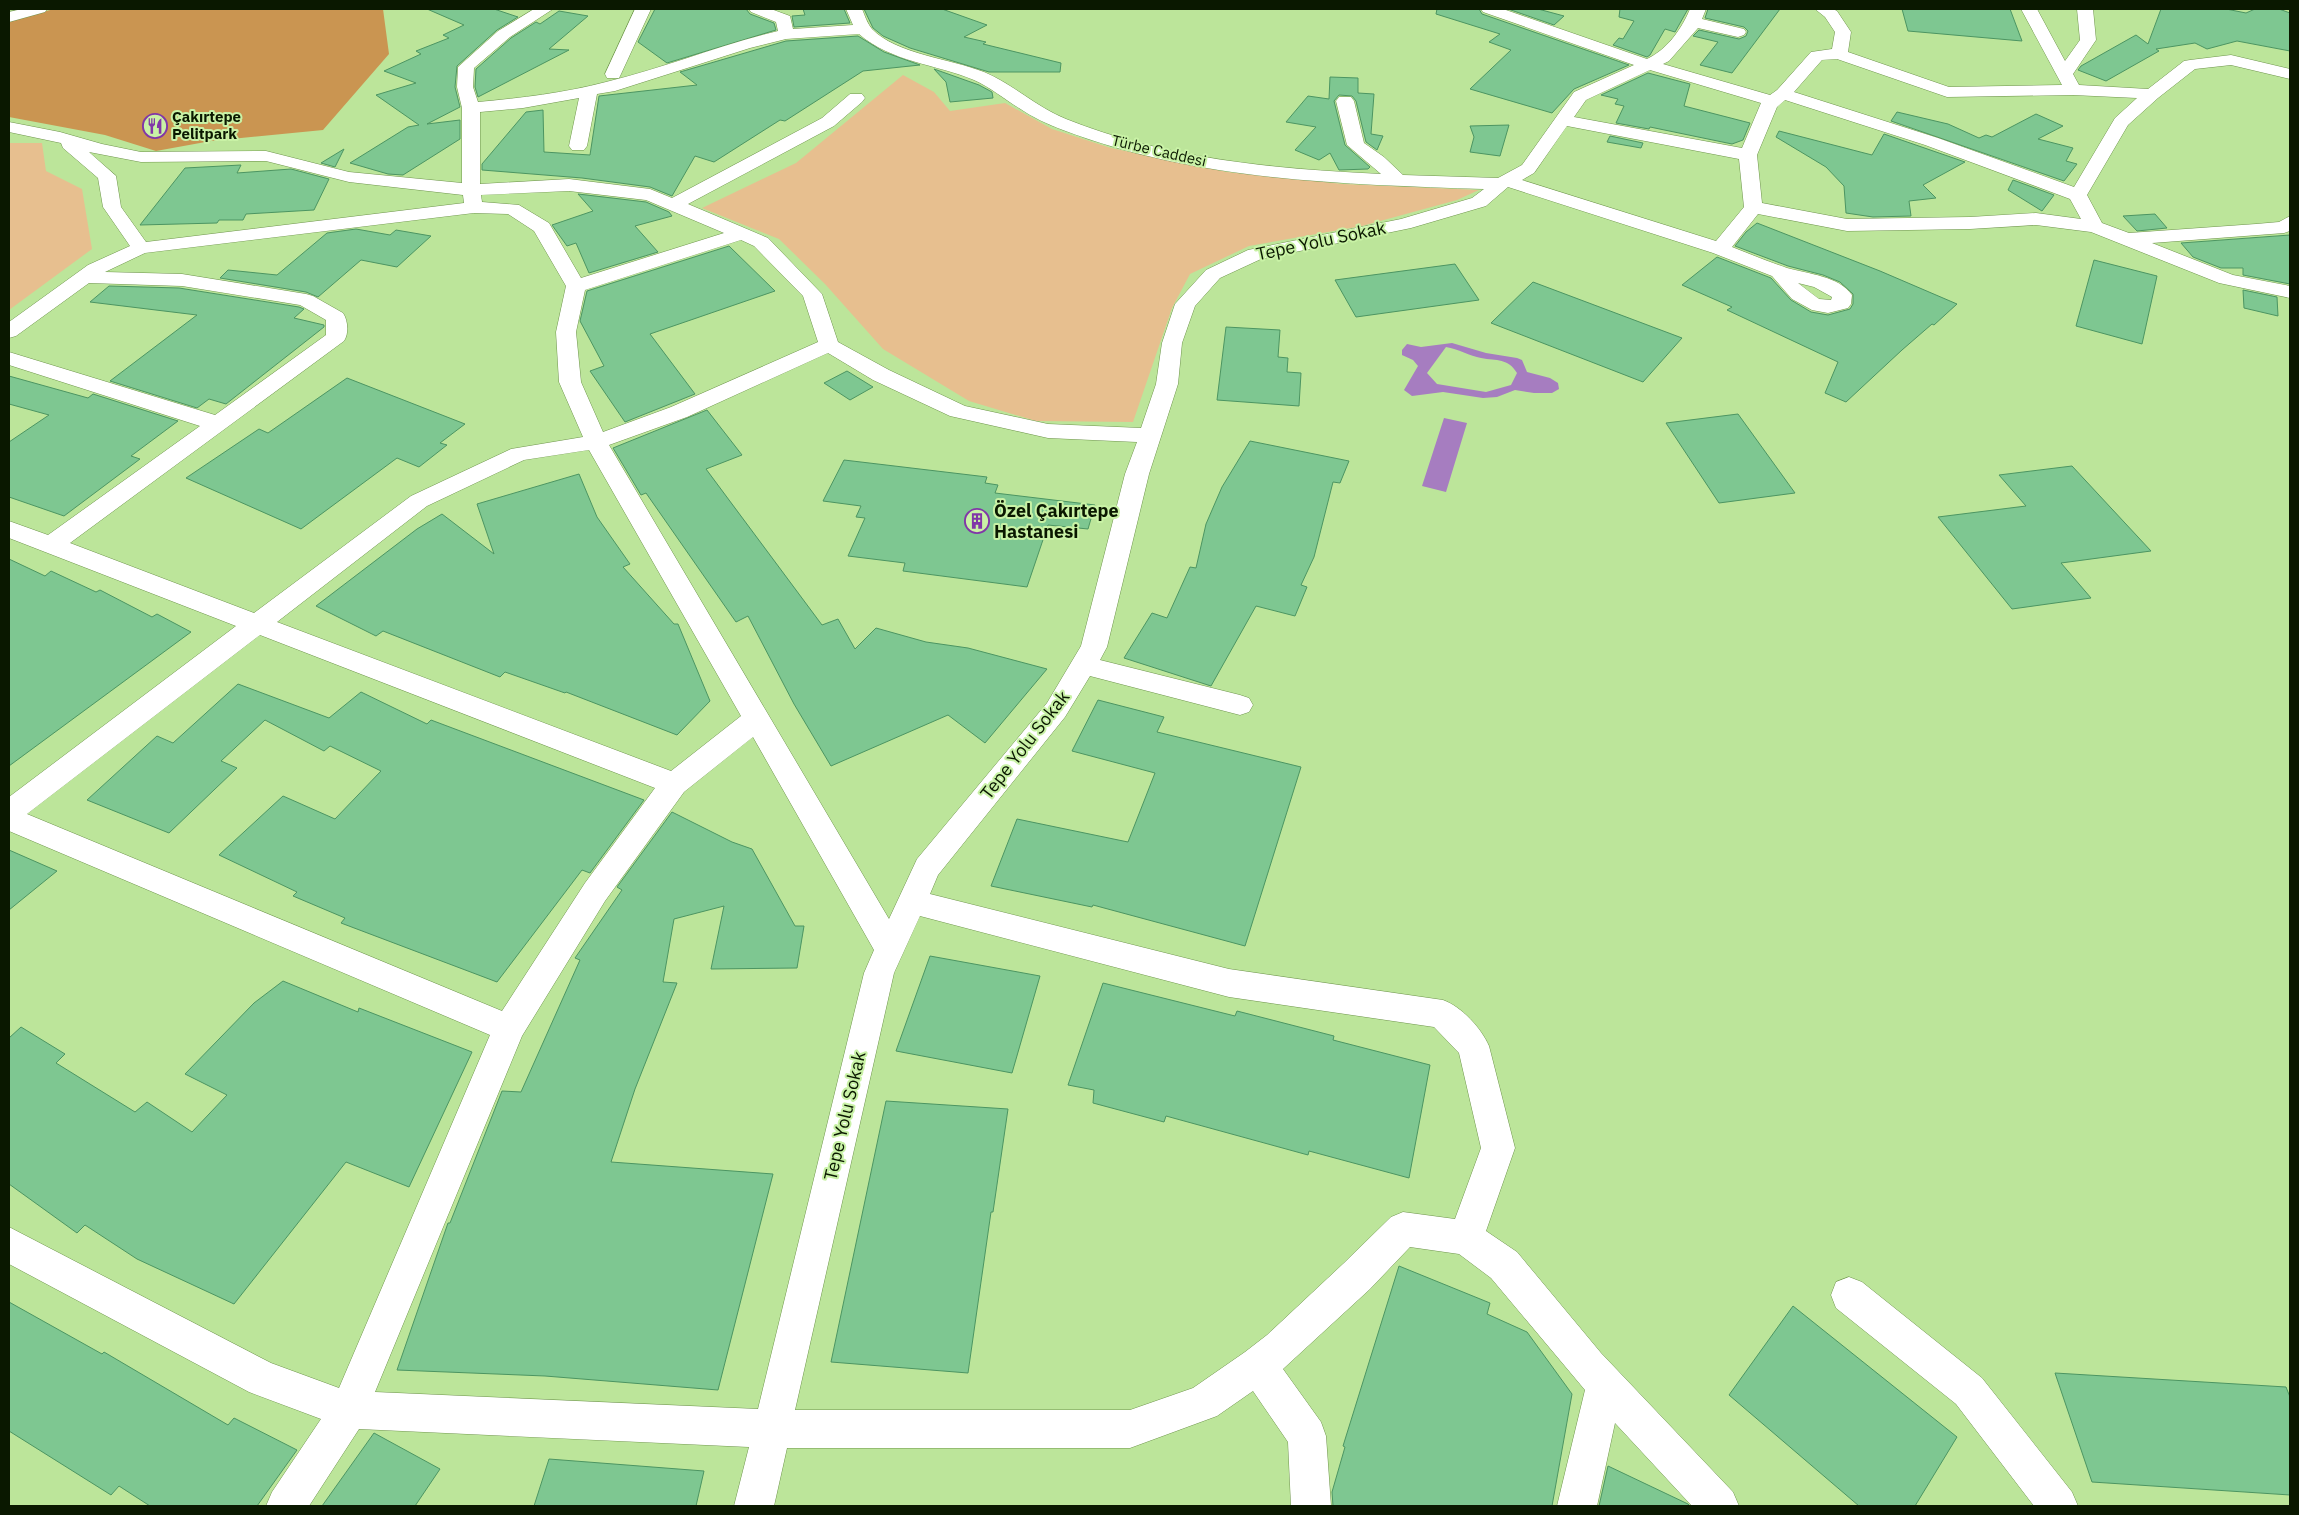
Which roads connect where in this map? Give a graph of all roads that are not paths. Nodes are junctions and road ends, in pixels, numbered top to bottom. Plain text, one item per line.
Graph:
1 (38, 9) edge
2 (512, 9) edge
3 (643, 9) edge
4 (757, 9) edge
5 (854, 9) edge
6 (1489, 9) edge
7 (1823, 9) edge
8 (2029, 9) edge
9 (2085, 9) edge
10 (539, 12) edge
11 (1694, 15) edge
12 (9, 17) edge
13 (864, 30) junction
14 (1738, 32) dead end
15 (786, 34) junction
16 (1839, 54) junction
17 (1649, 65) junction
18 (614, 74) dead end
19 (2064, 74) junction
20 (2290, 74) edge
21 (589, 90) junction
22 (2073, 90) junction
23 (2152, 94) junction
24 (1778, 97) junction
25 (856, 98) dead end
26 (1345, 101) dead end
27 (471, 108) junction
28 (1563, 120) junction
29 (9, 127) edge
30 (60, 136) junction
31 (578, 146) dead end
32 (1748, 156) junction
33 (141, 157) junction
34 (107, 176) junction
35 (1397, 180) junction
36 (1504, 183) junction
37 (2078, 194) junction
38 (472, 198) junction
39 (672, 205) junction
40 (1753, 207) junction
41 (2290, 222) edge
42 (2094, 227) junction
43 (741, 234) junction
44 (2122, 236) junction
45 (141, 248) junction
46 (1720, 249) junction
47 (1780, 272) dead end
48 (84, 277) junction
49 (576, 286) junction
50 (2290, 292) edge
51 (9, 332) edge
52 (829, 345) junction
53 (9, 358) edge
54 (219, 424) junction
55 (1150, 435) junction
56 (596, 442) junction
57 (9, 529) edge
58 (51, 545) junction
59 (256, 624) junction
60 (1083, 665) junction
61 (1240, 705) dead end
62 (756, 719) junction
63 (674, 784) junction
64 (9, 812) edge
65 (9, 819) edge
66 (912, 901) junction
67 (890, 949) junction
68 (509, 1028) junction
69 (1466, 1238) junction
70 (9, 1245) edge
71 (1849, 1295) dead end
72 (1258, 1365) junction
73 (1605, 1384) junction
74 (349, 1410) junction
75 (772, 1428) junction
76 (286, 1506) edge
77 (754, 1506) edge
78 (1311, 1506) edge
79 (1577, 1506) edge
80 (1719, 1506) edge
81 (2058, 1506) edge

1 - 12 street
2 - 10 street
3 - 18 street
4 - 15 street
5 - 13 street
6 - 17 street
7 - 16 street
8 - 19 street
9 - 19 street
10 - 27 street
11 - 14 street
11 - 17 street, Tepe Yolu Sokak
13 - 15 street
13 - 35 street, Türbe Caddesi
15 - 21 street
16 - 22 street
16 - 24 street
17 - 24 street
17 - 28 street, Tepe Yolu Sokak
19 - 22 street
20 - 23 street
21 - 27 street
21 - 31 street
22 - 23 street
23 - 37 street
24 - 32 street
24 - 37 street
25 - 39 street
26 - 35 street
27 - 38 street
28 - 32 street
28 - 36 street, Tepe Yolu Sokak
29 - 30 street
30 - 33 street
30 - 34 street
32 - 40 street
33 - 34 street
33 - 38 street
34 - 45 street
35 - 36 street, Türbe Caddesi
36 - 46 street, Türbe Caddesi
36 - 55 street, Tepe Yolu Sokak
37 - 42 street
38 - 39 street
38 - 45 street
38 - 49 street
39 - 43 street
40 - 42 street
40 - 46 street
41 - 44 street
42 - 44 street
43 - 49 street
43 - 52 street
44 - 50 street
45 - 48 street
46 - 47 street, Türbe Caddesi
48 - 51 street
48 - 54 street
49 - 56 street
52 - 55 street
52 - 56 street
53 - 54 street
54 - 58 street
55 - 60 street, Tepe Yolu Sokak
56 - 59 street
56 - 62 street
57 - 58 street
58 - 59 street
59 - 63 street
59 - 64 street
60 - 61 street
60 - 66 street, Tepe Yolu Sokak
62 - 63 street
62 - 67 street
63 - 68 street
65 - 68 street
66 - 67 street, Tepe Yolu Sokak
66 - 69 street
67 - 75 street, Tepe Yolu Sokak
68 - 74 street
69 - 72 street
69 - 73 street
70 - 74 street
71 - 81 street
72 - 75 street
72 - 78 street
73 - 79 street
73 - 80 street
74 - 75 street
74 - 76 street
75 - 77 street, Tepe Yolu Sokak

